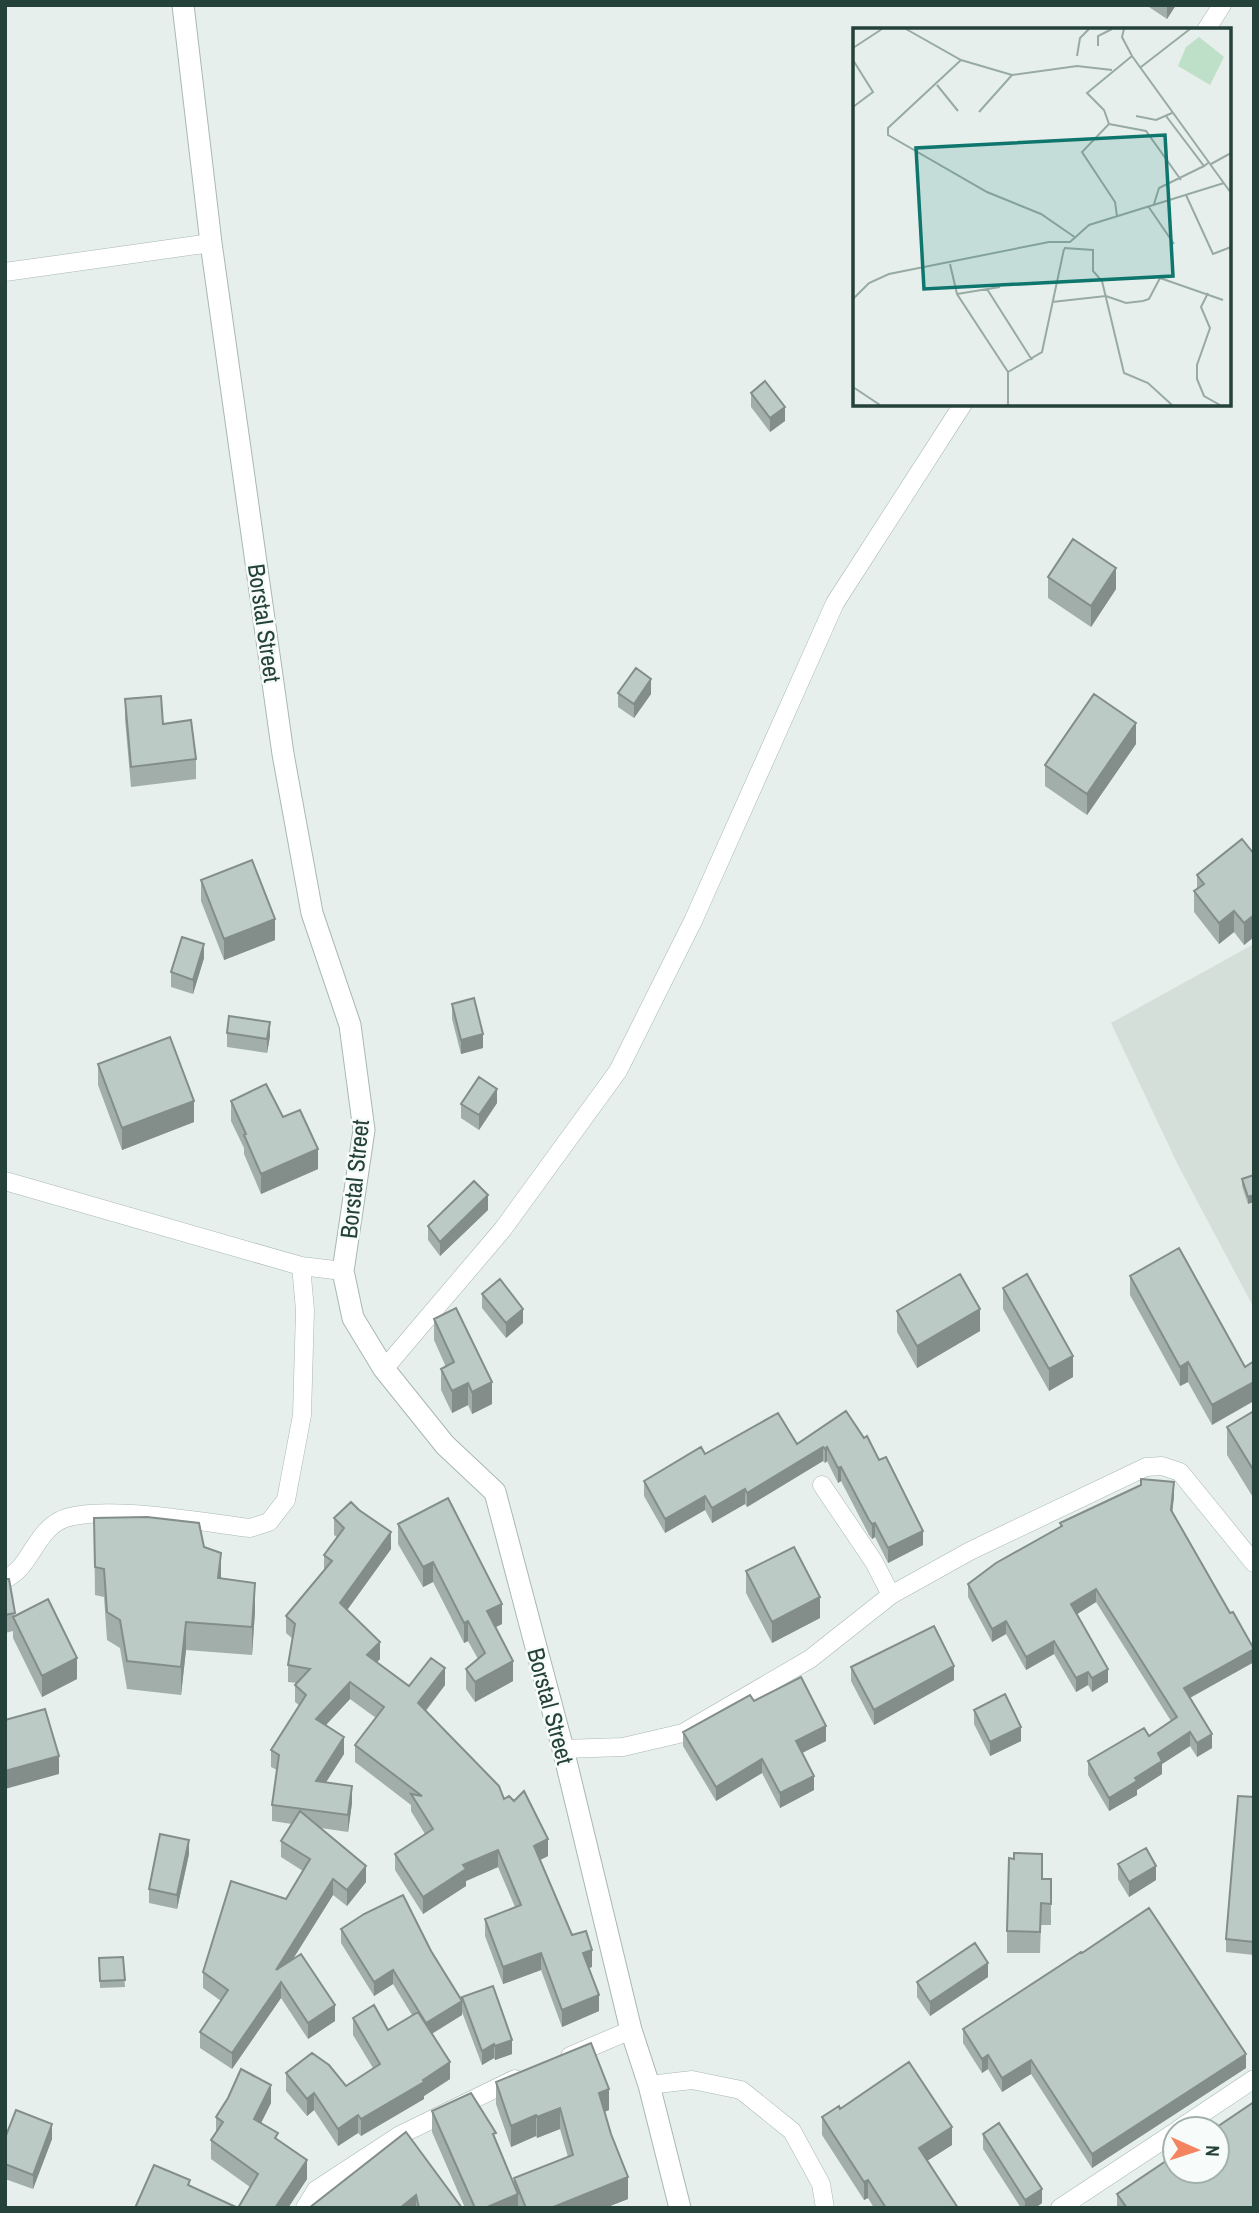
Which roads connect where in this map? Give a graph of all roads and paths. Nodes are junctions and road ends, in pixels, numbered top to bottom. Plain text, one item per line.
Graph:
1 (183, 5) edge
2 (1222, 5) edge
3 (1207, 28) edge
4 (211, 243) junction
5 (5, 272) edge
6 (962, 406) edge
7 (5, 1181) edge
8 (301, 1266) junction
9 (344, 1271) junction
10 (384, 1369) junction
11 (822, 1485) dead end
12 (1254, 1563) edge
13 (5, 1579) edge
14 (891, 1595) junction
15 (563, 1749) junction
16 (631, 2029) junction
17 (556, 2062) edge
18 (531, 2072) edge
19 (1254, 2079) edge
20 (649, 2085) junction
21 (1200, 2115) edge
22 (1161, 2141) edge
23 (305, 2208) edge
24 (680, 2208) edge
25 (825, 2208) edge
26 (1060, 2208) edge

1 - 4 street, Borstal Street
2 - 3 street
4 - 5 street
4 - 9 street, Borstal Street
6 - 10 street
7 - 8 street
8 - 9 street
8 - 13 street
9 - 10 street, Borstal Street
10 - 15 street, Borstal Street
11 - 14 street
12 - 14 street
14 - 15 street
15 - 16 street, Borstal Street
16 - 17 street
16 - 20 street, Borstal Street
18 - 23 street
19 - 21 street
20 - 24 street, Borstal Street
20 - 25 street
22 - 26 street

